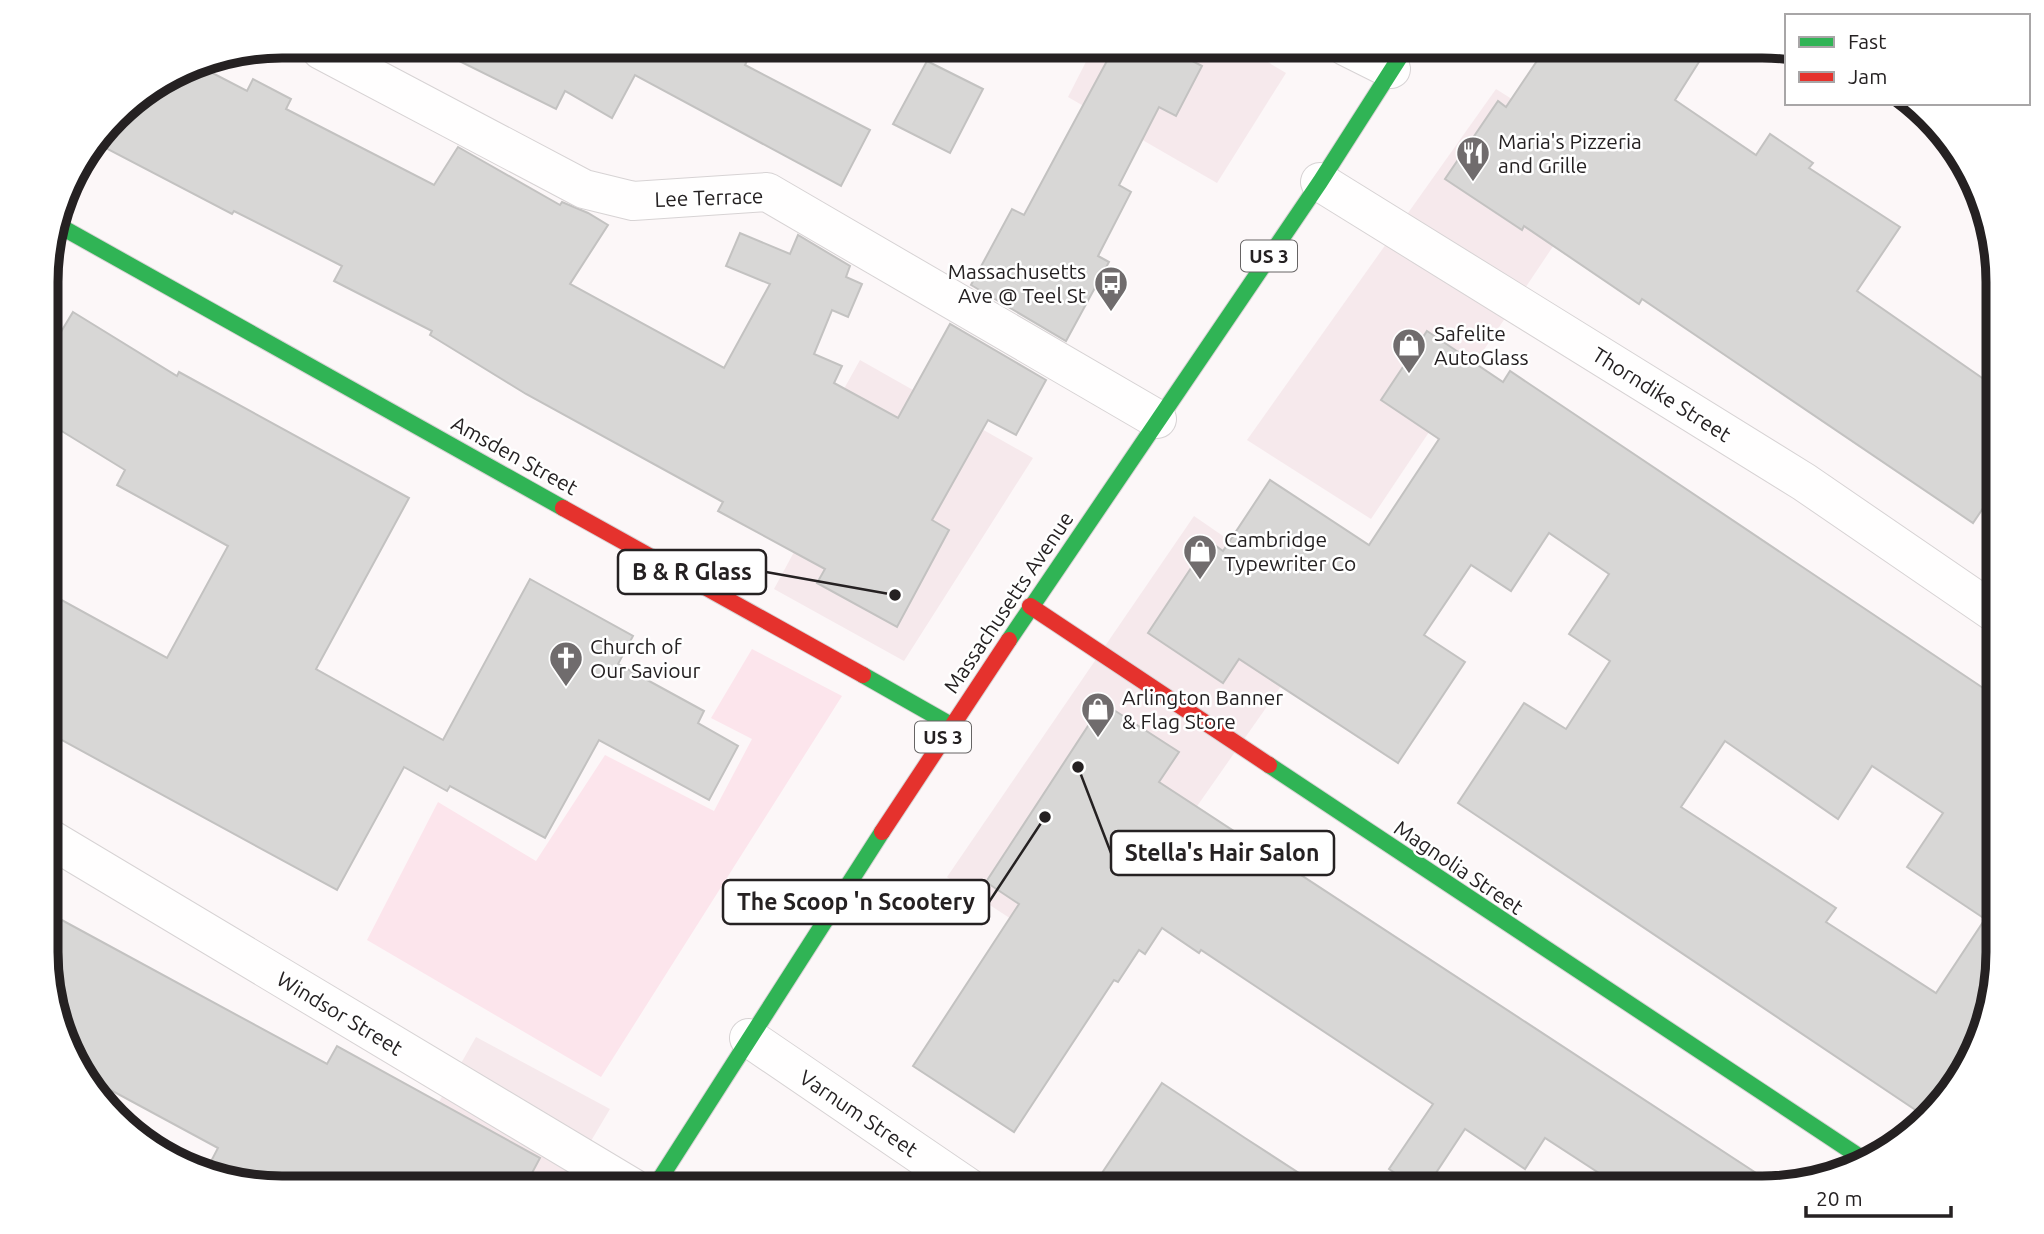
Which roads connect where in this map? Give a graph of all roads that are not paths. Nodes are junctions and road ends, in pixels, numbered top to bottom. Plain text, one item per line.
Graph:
1 (336, 58) edge
2 (1398, 58) edge
3 (1320, 182) junction
4 (64, 229) edge
5 (1157, 419) junction
6 (1030, 606) junction
7 (1986, 607) edge
8 (951, 725) junction
9 (58, 844) edge
10 (749, 1038) junction
11 (1857, 1155) edge
12 (613, 1176) edge
13 (662, 1176) edge
14 (951, 1176) edge

1 - 5 street, Lee Terrace
2 - 3 main road, Massachusetts Avenue / US 3
3 - 5 main road, Massachusetts Avenue / US 3
3 - 7 street, Thorndike Street
4 - 8 main road, Amsden Street
5 - 6 main road, Massachusetts Avenue / US 3
6 - 8 main road, Massachusetts Avenue / US 3
6 - 11 main road, Magnolia Street
8 - 10 main road, Massachusetts Avenue / US 3
9 - 12 street, Windsor Street
10 - 13 main road, Massachusetts Avenue / US 3
10 - 14 street, Varnum Street

